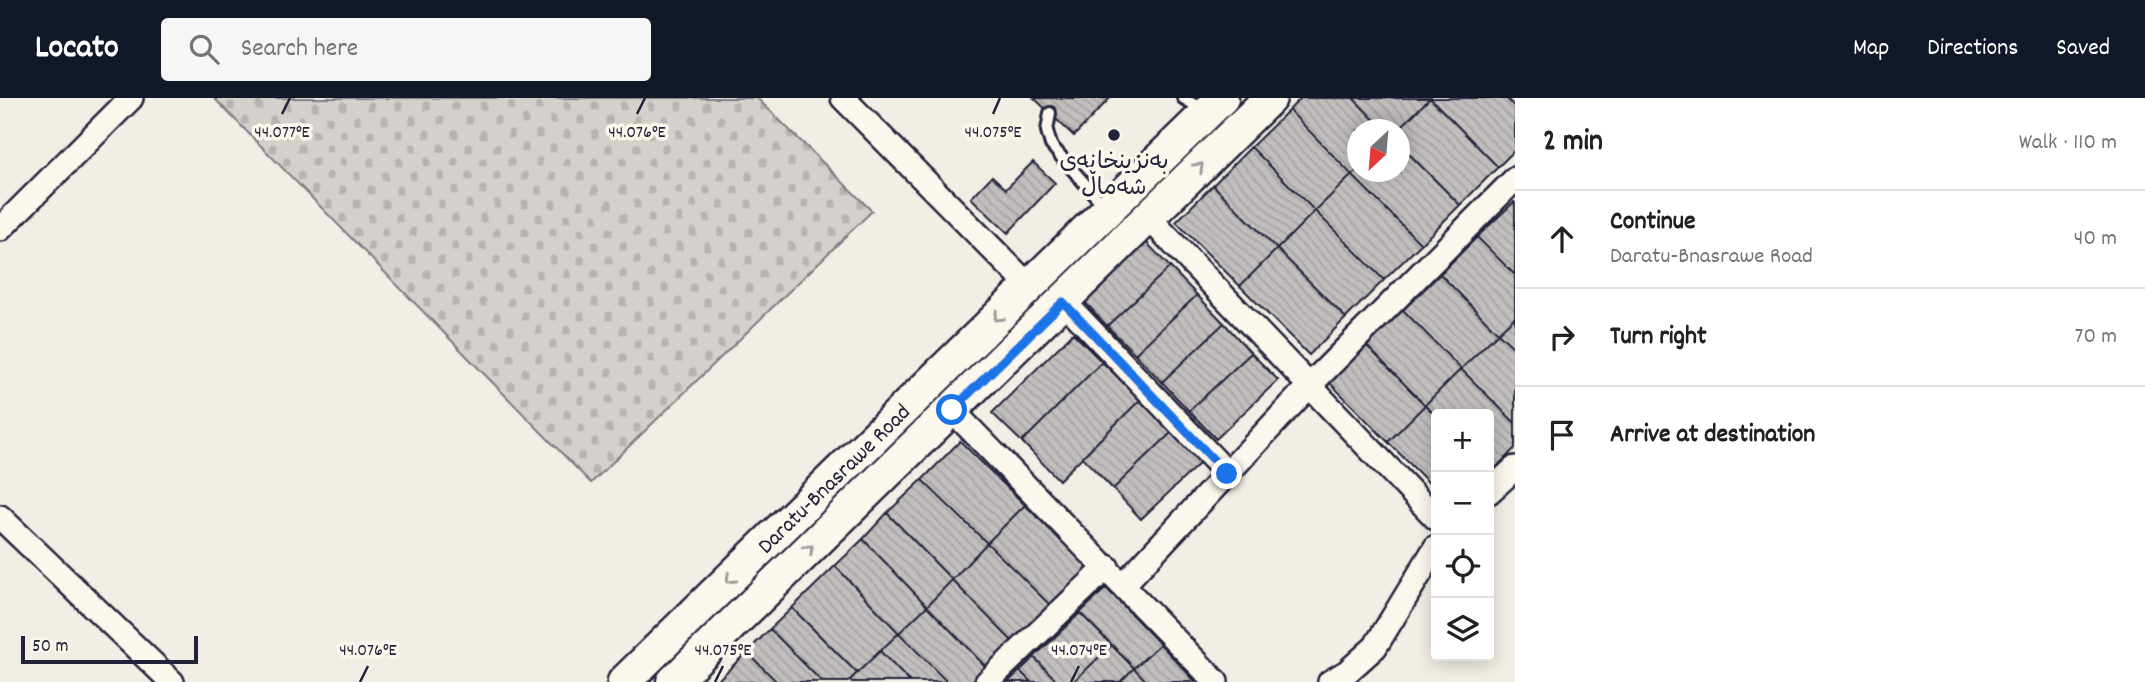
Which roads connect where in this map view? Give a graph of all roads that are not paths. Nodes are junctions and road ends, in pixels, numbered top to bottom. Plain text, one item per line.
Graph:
1 (131, 98) edge
2 (843, 98) edge
3 (1270, 98) edge
4 (1204, 103) edge
5 (1051, 113) dead end
6 (1515, 179) edge
7 (1108, 210) junction
8 (1148, 217) junction
9 (0, 229) edge
10 (1067, 250) junction
11 (1091, 274) junction
12 (1029, 286) junction
13 (1063, 302) junction
14 (1309, 386) junction
15 (952, 410) junction
16 (1515, 468) edge
17 (1227, 474) junction
18 (1494, 487) edge
19 (1431, 513) edge
20 (0, 517) edge
21 (1431, 555) edge
22 (1107, 567) junction
23 (1124, 585) junction
24 (172, 682) edge
25 (624, 682) edge
26 (673, 682) edge
27 (987, 682) edge
28 (1216, 682) edge
29 (1330, 682) edge

1 - 9 street
2 - 12 street
8 -> 3 street, Daratu-Bnasrawe Road
4 - 7 street, Daratu-Bnasrawe Road
5 - 7 lane
6 - 14 street
7 - 10 street, Daratu-Bnasrawe Road
8 - 11 street, Daratu-Bnasrawe Road
8 - 14 street
10 - 11 street
10 - 12 street, Daratu-Bnasrawe Road
11 - 13 street, Daratu-Bnasrawe Road
12 -> 25 street, Daratu-Bnasrawe Road
13 - 15 street, Daratu-Bnasrawe Road
13 - 17 street
14 - 17 street
14 - 19 street
15 - 22 street
26 -> 15 street, Daratu-Bnasrawe Road
16 - 18 street
17 - 23 street
20 - 24 street
21 - 29 street
22 - 23 street
22 - 27 street
23 - 28 street

